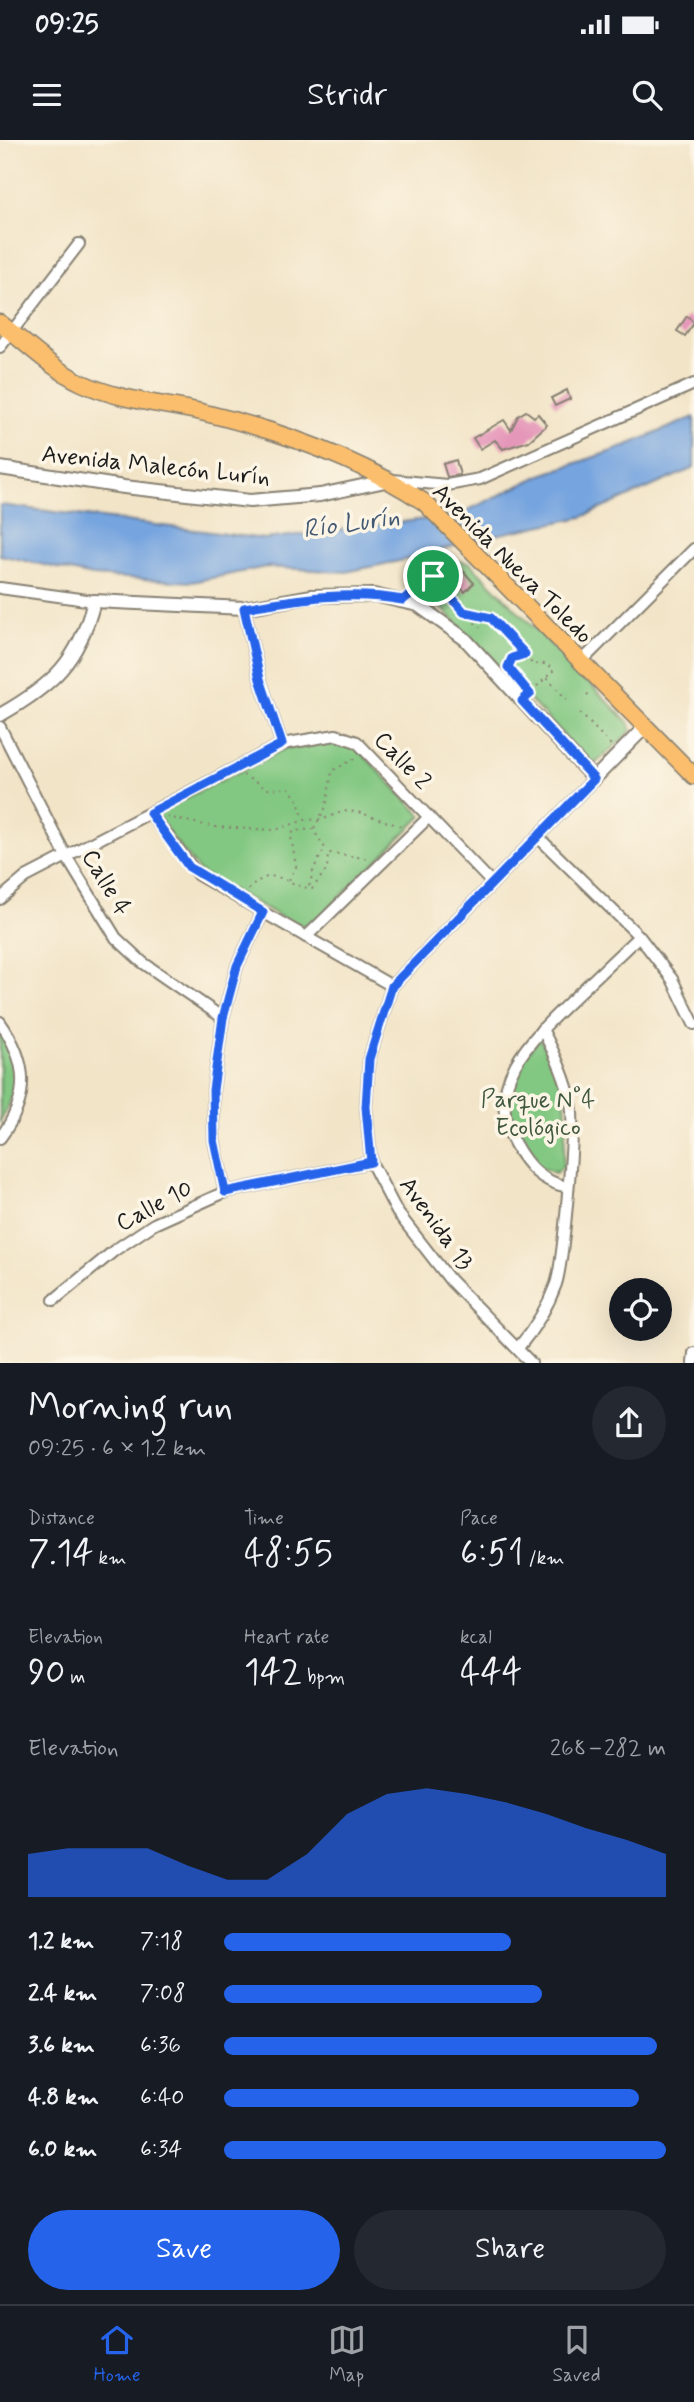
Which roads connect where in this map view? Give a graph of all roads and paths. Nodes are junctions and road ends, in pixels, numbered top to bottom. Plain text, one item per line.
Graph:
1 (79, 244) dead end
2 (6, 327) edge
3 (0, 347) edge
4 (694, 384) edge
5 (0, 468) edge
6 (390, 480) junction
7 (694, 549) edge
8 (685, 558) junction
9 (694, 568) edge
10 (0, 589) edge
11 (403, 600) junction
12 (94, 601) junction
13 (244, 608) junction
14 (464, 612) junction
15 (480, 628) dead end
16 (525, 654) junction
17 (581, 662) junction
18 (510, 672) dead end
19 (546, 678) junction
20 (523, 686) dead end
21 (568, 701) dead end
22 (580, 713) dead end
23 (0, 715) edge
24 (646, 726) junction
25 (0, 727) edge
26 (282, 744) junction
27 (367, 752) junction
28 (619, 754) junction
29 (252, 768) dead end
30 (694, 776) edge
31 (594, 779) junction
32 (150, 813) junction
33 (429, 817) junction
34 (320, 819) junction
35 (305, 820) junction
36 (282, 829) junction
37 (313, 829) junction
38 (399, 835) dead end
39 (291, 836) junction
40 (538, 837) junction
41 (324, 850) junction
42 (328, 854) junction
43 (66, 856) junction
44 (373, 860) dead end
45 (288, 881) junction
46 (492, 883) junction
47 (309, 888) junction
48 (245, 894) dead end
49 (0, 899) edge
50 (263, 912) junction
51 (639, 936) junction
52 (306, 937) junction
53 (392, 986) junction
54 (223, 1018) junction
55 (0, 1022) edge
56 (694, 1024) edge
57 (542, 1028) junction
58 (0, 1138) edge
59 (371, 1162) junction
60 (567, 1187) junction
61 (225, 1192) junction
62 (54, 1300) dead end
63 (518, 1348) junction
64 (694, 1353) edge
65 (531, 1363) edge
66 (693, 1363) edge

1 - 2 street
2 - 3 street
2 - 6 main road, Avenida Nueva Toledo
4 - 6 street
5 - 6 street, Avenida Malecón Lurín
6 - 17 main road, Avenida Nueva Toledo
7 - 8 street
8 - 9 street
8 - 17 street
10 - 12 street
11 - 13 street
11 - 14 path
11 - 31 street
12 - 13 street
12 - 23 street
13 - 26 street
14 - 15 path
14 - 16 path
16 - 18 path
16 - 19 path
17 - 24 main road, Avenida Nueva Toledo
19 - 20 path
19 - 21 path
22 - 28 path
24 - 28 street, Avenida 13
24 - 30 main road, Avenida Nueva Toledo
25 - 43 street, Calle 4
26 - 27 street, Calle 2
26 - 32 street, Calle 2
27 - 33 street, Calle 2
27 - 34 path
28 - 31 street, Avenida 13
29 - 35 path
31 - 40 street, Avenida 13
32 - 36 path
32 - 43 street, Calle 2
32 - 50 street
33 - 46 street, Calle 2
33 - 52 street
34 - 35 path
34 - 37 path
34 - 38 path
35 - 36 path
36 - 39 path
37 - 39 path
37 - 41 path
39 - 45 path
40 - 46 street, Avenida 13
40 - 51 street
41 - 42 path
41 - 47 path
42 - 44 path
42 - 47 path
43 - 49 street, Calle 2
43 - 54 street, Calle 4
45 - 47 path
45 - 48 path
46 - 53 street, Avenida 13
50 - 52 street
50 - 54 street
51 - 56 street
51 - 57 street
52 - 53 street
53 - 59 street, Avenida 13
54 - 61 street
55 - 58 street
57 - 60 street
57 - 60 street
59 - 61 street, Calle 10
59 - 63 street, Avenida 13
60 - 63 street
61 - 62 street, Calle 10
63 - 65 street, Avenida 13
64 - 66 street

